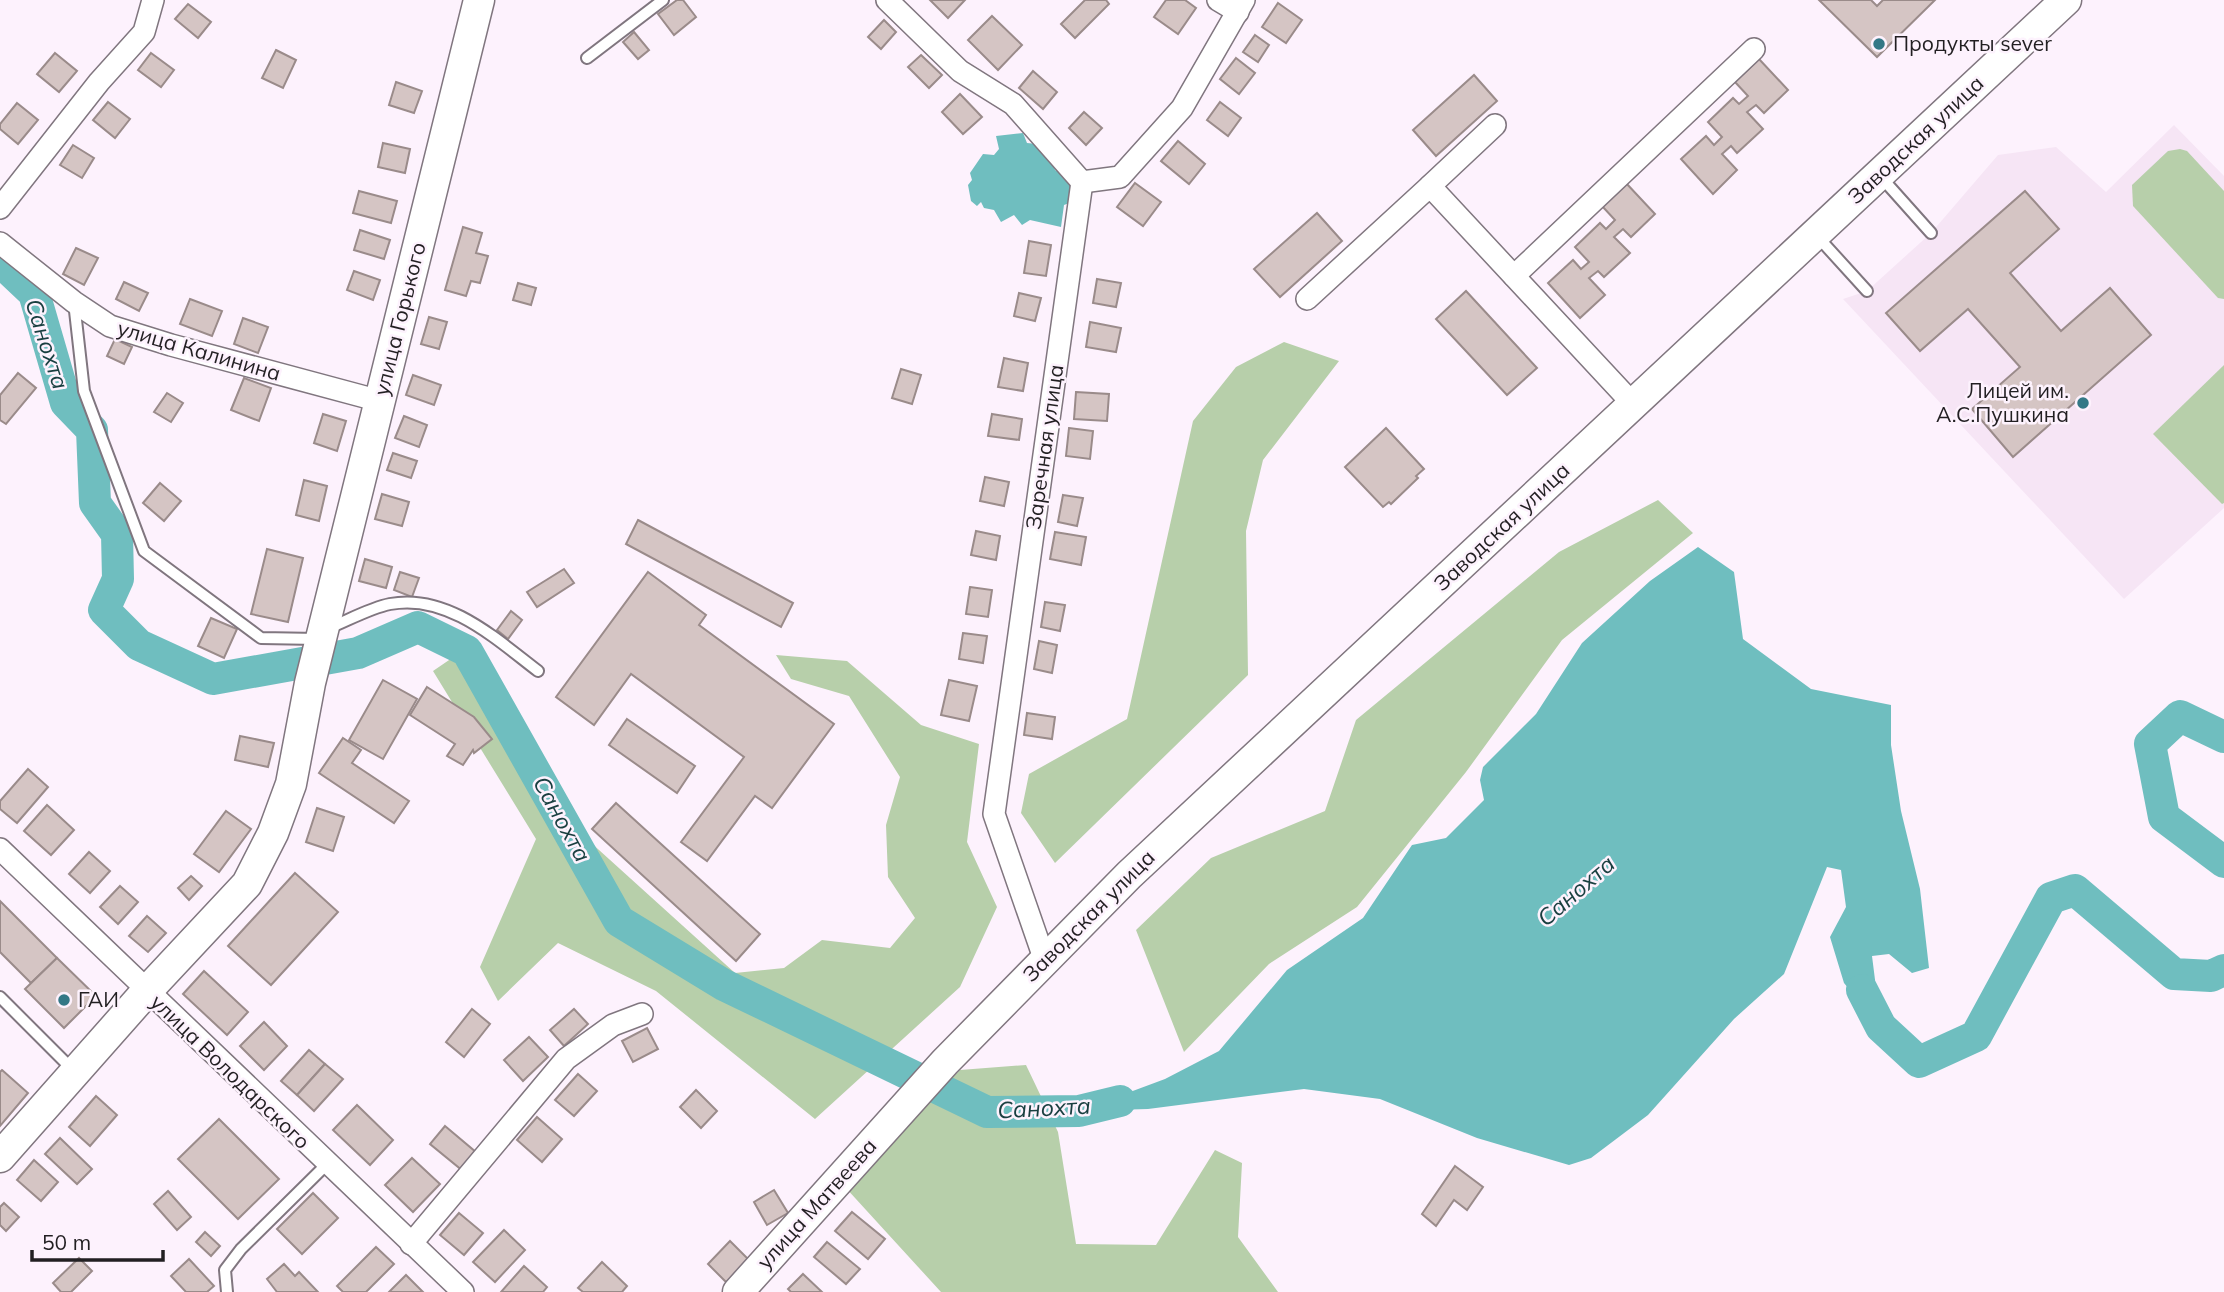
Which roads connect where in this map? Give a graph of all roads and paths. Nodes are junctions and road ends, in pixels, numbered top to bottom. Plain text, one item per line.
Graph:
1 (153, 0) edge
2 (479, 0) edge
3 (663, 0) edge
4 (887, 0) edge
5 (1218, 0) edge
6 (2066, 0) edge
7 (1241, 6) edge
8 (1754, 49) dead end
9 (587, 58) dead end
10 (1495, 125) dead end
11 (1879, 175) junction
12 (1082, 182) junction
13 (1430, 186) junction
14 (0, 208) edge
15 (1931, 233) dead end
16 (1815, 234) junction
17 (0, 243) edge
18 (1514, 276) junction
19 (1867, 290) dead end
20 (1307, 299) dead end
21 (74, 302) junction
22 (380, 401) junction
23 (1633, 404) junction
24 (322, 634) junction
25 (538, 671) dead end
26 (0, 849) edge
27 (1044, 958) junction
28 (146, 992) junction
29 (0, 997) edge
30 (642, 1014) dead end
31 (75, 1072) junction
32 (895, 1117) joint
33 (0, 1157) edge
34 (327, 1164) junction
35 (411, 1244) junction
36 (226, 1292) edge
37 (463, 1292) edge
38 (738, 1292) edge

1 - 14 street
2 - 22 main road, улица Горького
3 - 9 lane
4 - 12 street
5 - 7 street
6 - 11 main road, Заводская улица
7 - 12 street
8 - 18 street
10 - 13 street
11 - 15 lane
11 - 16 main road, Заводская улица
12 - 27 street, Заречная улица
13 - 18 street
13 - 20 street
16 - 19 lane
16 - 23 main road, Заводская улица
17 - 21 street, улица Калинина
18 - 23 street
21 - 22 street, улица Калинина
21 - 24 lane
22 - 24 main road, улица Горького
23 - 27 main road, Заводская улица
24 - 25 lane
24 - 28 main road, улица Горького
26 - 28 street, улица Володарского
27 - 32 main road, Заводская улица
28 - 31 main road, улица Горького
28 - 34 street, улица Володарского
29 - 31 lane
30 - 35 street
31 - 33 main road, улица Горького
32 - 38 main road, улица Матвеева
34 - 35 street, улица Володарского
34 - 36 lane
35 - 37 street, улица Володарского

